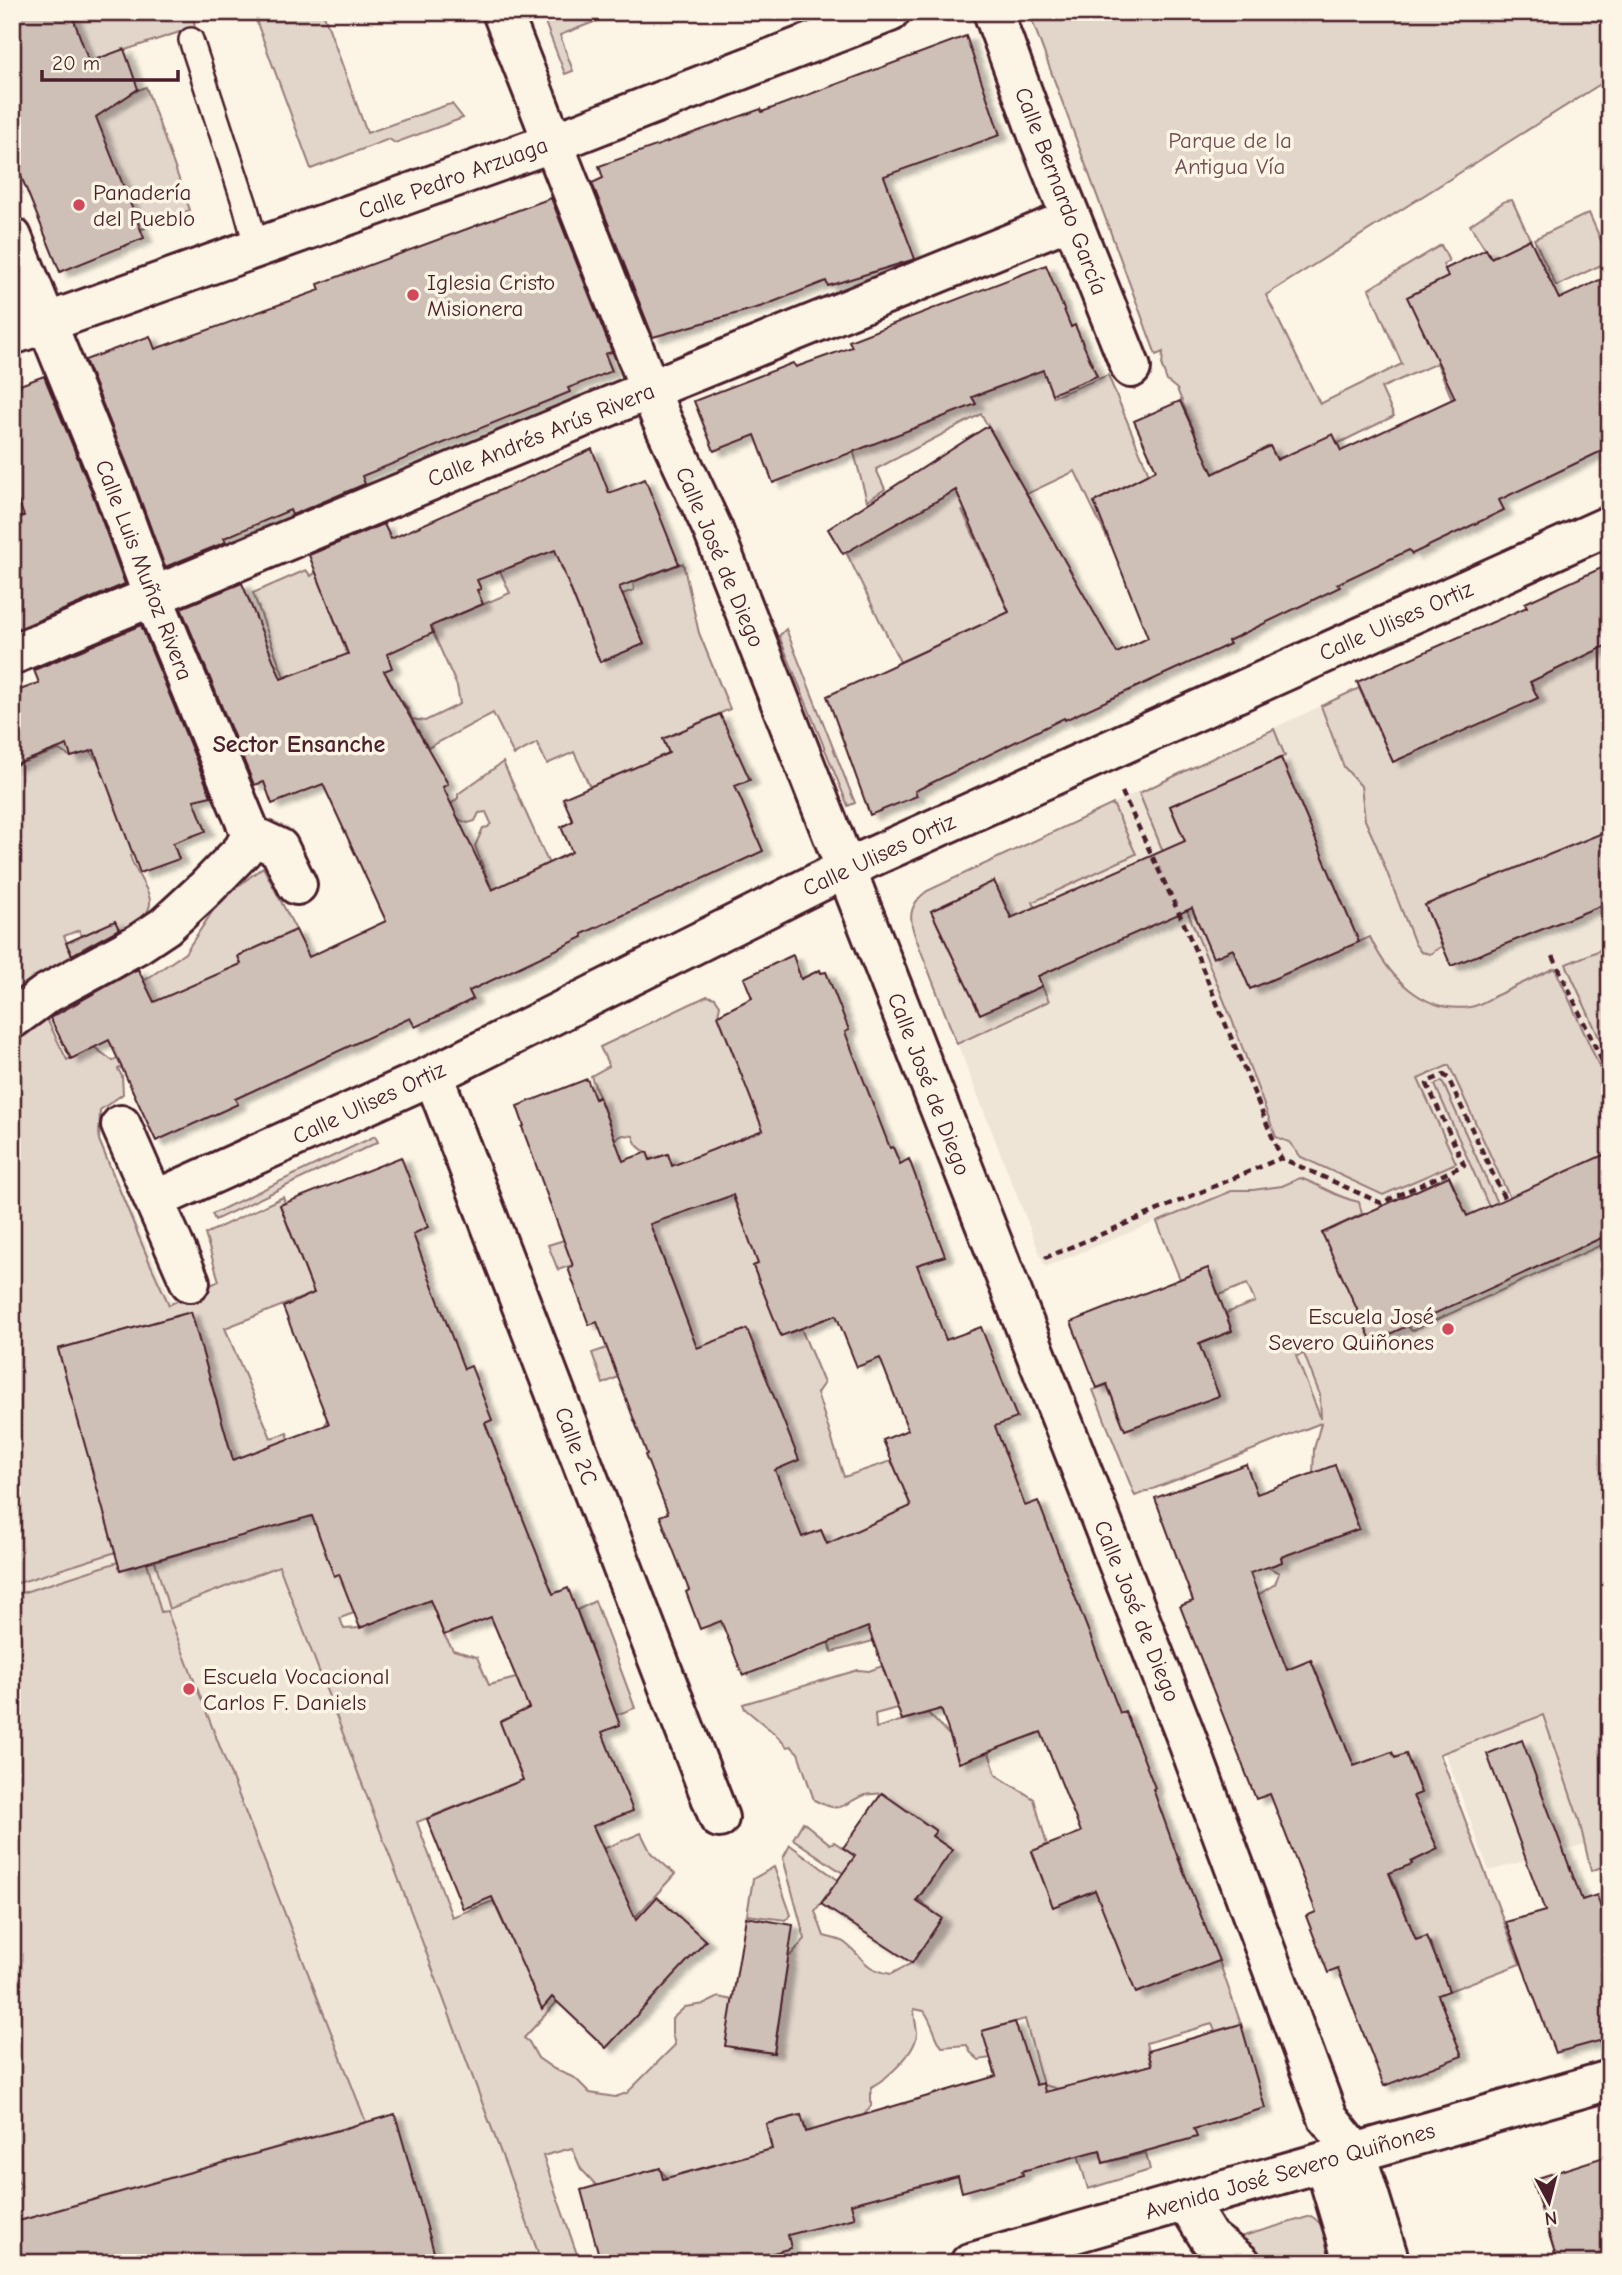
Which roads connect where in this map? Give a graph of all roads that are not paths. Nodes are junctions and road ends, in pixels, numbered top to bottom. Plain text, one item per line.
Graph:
1 (502, 12) edge
2 (890, 12) edge
3 (993, 12) edge
4 (191, 40) dead end
5 (553, 142) junction
6 (1071, 219) junction
7 (12, 237) edge
8 (257, 249) junction
9 (30, 329) edge
10 (1131, 368) dead end
11 (650, 390) junction
12 (1610, 525) edge
13 (153, 597) junction
14 (12, 655) edge
15 (251, 835) junction
16 (845, 869) junction
17 (297, 885) dead end
18 (12, 1019) edge
19 (433, 1075) junction
20 (121, 1125) dead end
21 (155, 1200) junction
22 (190, 1282) dead end
23 (719, 1818) dead end
24 (1610, 2081) edge
25 (1340, 2157) junction
26 (1186, 2201) junction
27 (970, 2263) edge
28 (1241, 2263) edge
29 (1349, 2263) edge
30 (1390, 2263) edge

1 - 5 street, Calle José de Diego
2 - 5 street, Calle Pedro Arzuaga
3 - 6 street, Calle Bernardo García
4 - 8 lane
5 - 8 street, Calle Pedro Arzuaga
5 - 11 street, Calle José de Diego
6 - 10 street, Calle Bernardo García
6 - 11 street, Calle Andrés Arús Rivera
7 - 9 street, Calle Luis Muñoz Rivera
8 - 9 street, Calle Pedro Arzuaga
9 - 13 street, Calle Luis Muñoz Rivera
11 - 13 street, Calle Andrés Arús Rivera
11 - 16 street, Calle José de Diego
12 - 16 street, Calle Ulises Ortiz
13 - 14 street, Calle Andrés Arús Rivera
13 - 15 street, Calle Luis Muñoz Rivera
15 - 17 street
15 - 18 street
16 - 19 street, Calle Ulises Ortiz
16 - 25 street, Calle José de Diego
19 - 21 street, Calle Ulises Ortiz
19 - 23 street, Calle 2C
20 - 21 street
21 - 22 street
24 - 25 street, Avenida José Severo Quiñones
25 - 26 street, Avenida José Severo Quiñones
25 - 29 street
25 - 30 street
26 - 27 street, Avenida José Severo Quiñones
26 - 28 street

